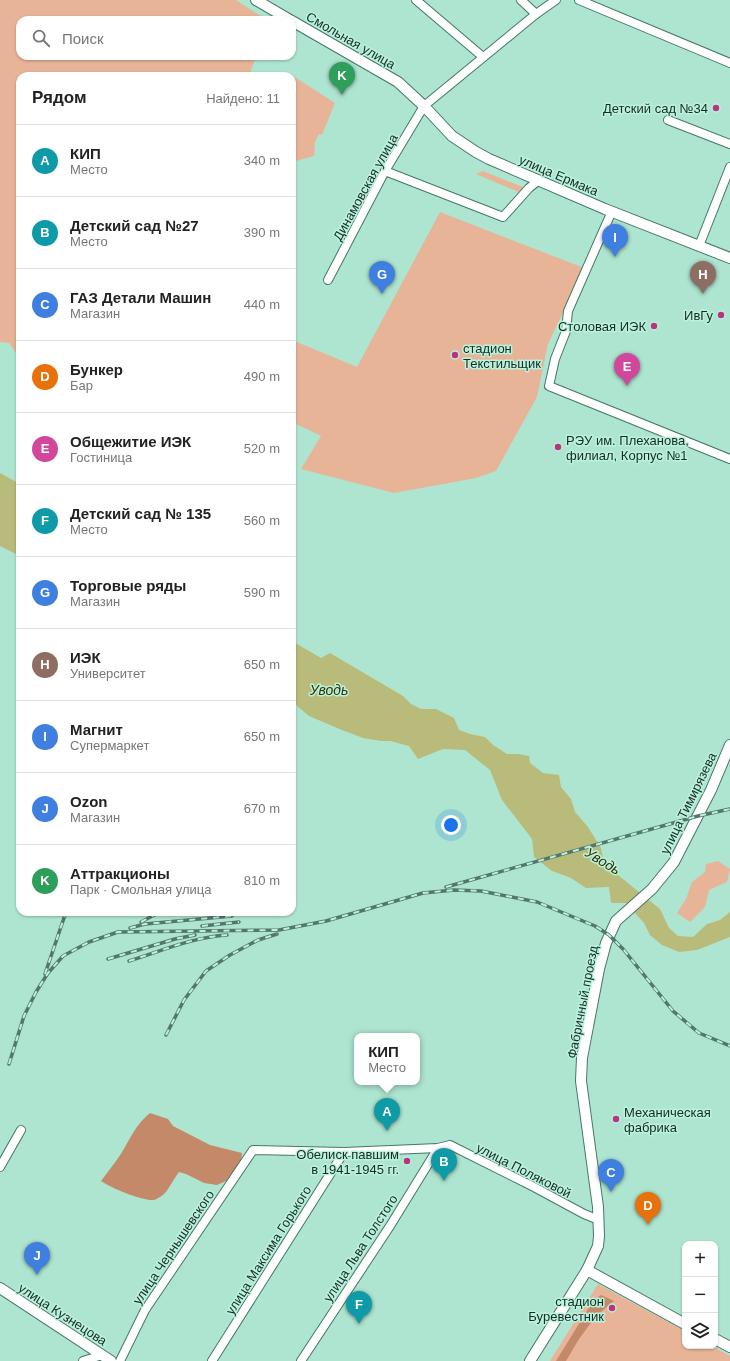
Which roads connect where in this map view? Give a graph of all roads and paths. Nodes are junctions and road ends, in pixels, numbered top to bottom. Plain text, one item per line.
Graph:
1 (258, 0) edge
2 (416, 0) edge
3 (521, 0) edge
4 (556, 0) edge
5 (579, 0) edge
6 (593, 0) edge
7 (536, 14) junction
8 (284, 16) edge
9 (296, 23) edge
10 (483, 57) junction
11 (730, 58) edge
12 (730, 63) edge
13 (398, 82) joint
14 (424, 106) junction
15 (668, 120) dead end
16 (730, 144) edge
17 (730, 167) edge
18 (385, 171) junction
19 (539, 180) junction
20 (612, 211) junction
21 (699, 246) junction
22 (730, 258) edge
23 (328, 280) dead end
24 (730, 459) edge
25 (730, 745) edge
26 (624, 913) joint
27 (21, 1130) dead end
28 (438, 1148) junction
29 (252, 1150) joint
30 (344, 1152) junction
31 (0, 1167) edge
32 (599, 1220) junction
33 (587, 1270) junction
34 (0, 1288) edge
35 (682, 1322) edge
36 (718, 1341) edge
37 (730, 1347) edge
38 (102, 1355) junction
39 (83, 1361) edge
40 (111, 1361) edge
41 (120, 1361) edge
42 (212, 1361) edge
43 (301, 1361) edge
44 (530, 1361) edge

1 - 8 main road, Смольная улица
2 - 10 street
3 - 7 street
4 - 7 street, Динамовская улица
5 - 12 street
6 - 11 street
7 - 10 street, Динамовская улица
9 - 13 main road, Смольная улица
10 - 14 street, Динамовская улица
13 - 14 main road, улица Ермака
14 - 18 street, Динамовская улица
14 - 19 main road, улица Ермака
15 - 16 street
17 - 21 street
18 - 19 street
18 - 23 street, Динамовская улица
19 - 20 main road, улица Ермака
20 - 21 main road, улица Ермака
20 - 24 street
21 - 22 main road, улица Ермака
25 - 26 main road, улица Тимирязева
26 - 32 main road, Фабричный проезд
27 - 31 street
28 - 30 street, улица Поляковой
28 - 32 street, улица Поляковой
28 - 43 street, улица Льва Толстого
29 - 30 street, улица Поляковой
29 - 41 street, улица Чернышевского
30 - 42 street, улица Максима Горького
32 - 33 main road, Фабричный проезд
33 - 35 main road
33 - 44 main road, Фабричный проезд
34 - 38 main road, улица Кузнецова
36 - 37 main road
38 - 39 street
38 - 40 main road, улица Кузнецова

